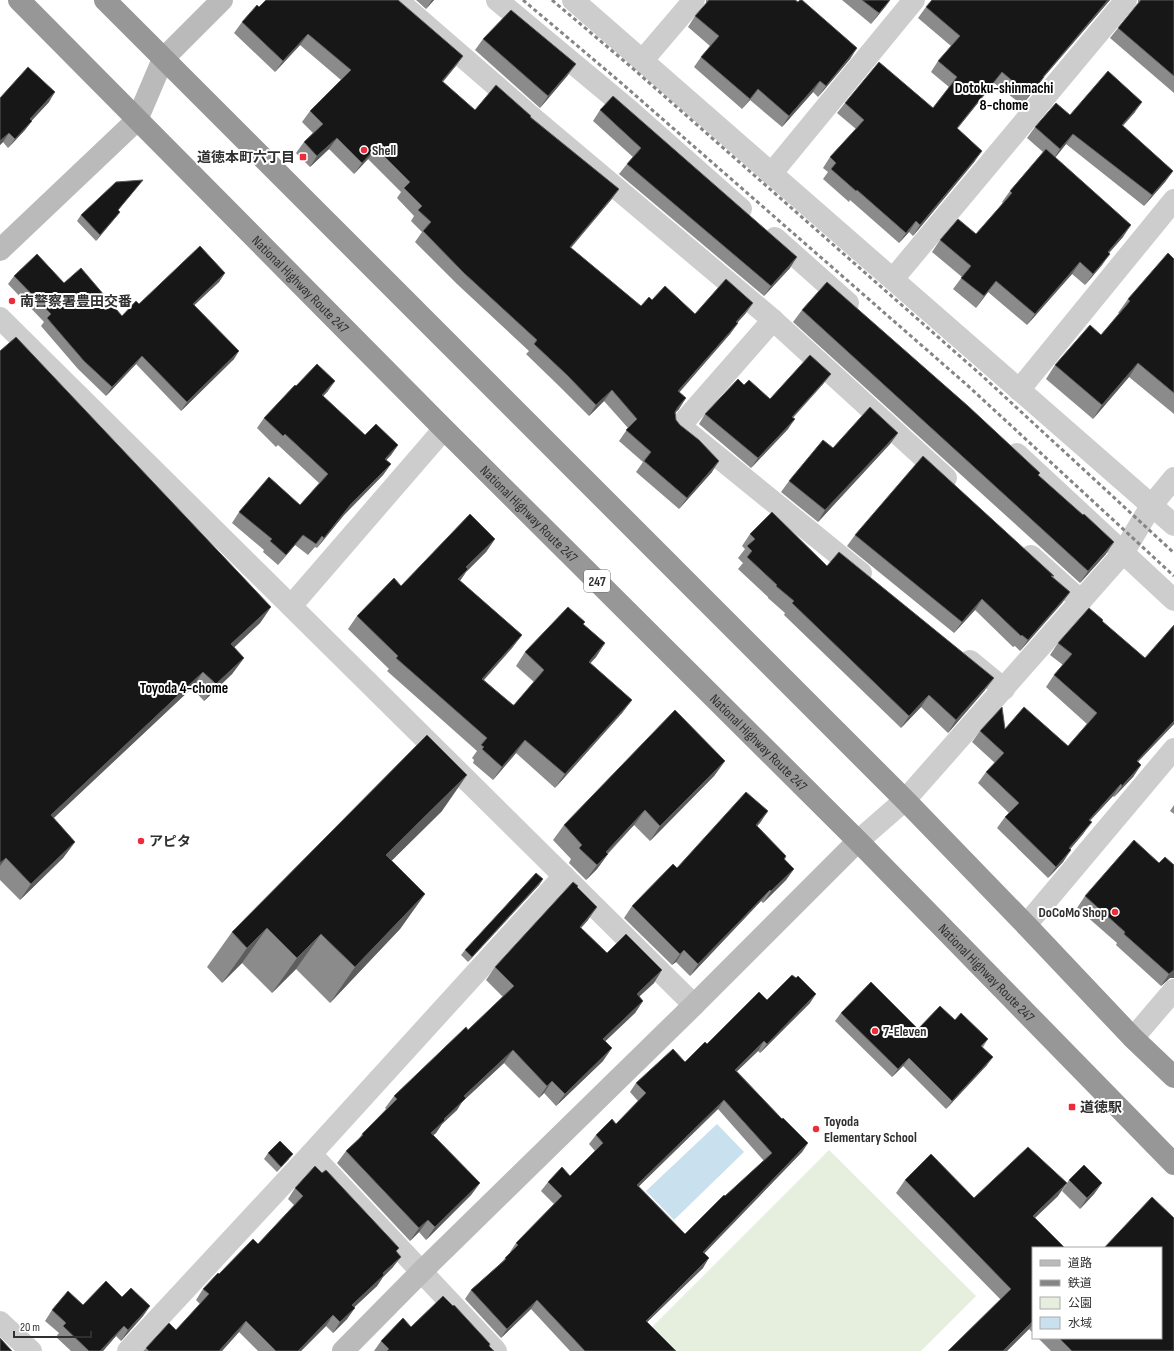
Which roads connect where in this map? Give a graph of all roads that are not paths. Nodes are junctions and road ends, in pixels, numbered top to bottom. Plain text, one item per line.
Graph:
1 (19, 0) edge
2 (105, 0) edge
3 (222, 0) edge
4 (396, 0) edge
5 (497, 0) edge
6 (572, 0) edge
7 (694, 0) edge
8 (914, 0) edge
9 (1126, 0) edge
10 (163, 59) junction
11 (642, 61) junction
12 (137, 120) junction
13 (771, 174) junction
14 (1174, 200) edge
15 (0, 250) edge
16 (892, 279) junction
17 (861, 314) edge
18 (0, 318) edge
19 (773, 320) junction
20 (1019, 390) junction
21 (444, 429) junction
22 (1002, 441) edge
23 (1174, 478) edge
24 (959, 490) edge
25 (1151, 506) junction
26 (1174, 526) edge
27 (1017, 543) edge
28 (1123, 553) junction
29 (875, 585) edge
30 (1174, 600) edge
31 (1081, 601) junction
32 (291, 606) junction
33 (955, 649) edge
34 (1004, 689) junction
35 (1174, 750) edge
36 (905, 800) junction
37 (858, 841) junction
38 (564, 876) junction
39 (1026, 924) junction
40 (1174, 990) edge
41 (694, 1005) junction
42 (1133, 1038) junction
43 (1174, 1077) edge
44 (311, 1154) junction
45 (1174, 1164) edge
46 (422, 1271) junction
47 (0, 1322) edge
48 (31, 1351) edge
49 (128, 1351) edge
50 (343, 1351) edge
51 (496, 1351) edge

1 - 12 highway, National Highway Route 247 / 247
2 - 10 highway
3 - 10 street
4 - 19 street
5 - 17 street
6 - 11 street
7 - 11 street
8 - 13 street
9 - 16 street
10 - 12 street
10 - 36 highway
11 - 13 street
12 - 15 street
12 - 21 highway, National Highway Route 247 / 247
13 - 16 street
14 - 20 street
16 - 20 street
18 - 32 street
19 - 24 street
19 - 29 street
20 - 25 street
21 - 32 street
21 - 37 highway, National Highway Route 247 / 247
22 - 28 street
23 - 25 street
25 - 26 street
25 - 28 street
27 - 31 street
28 - 30 street
28 - 31 street
31 - 34 street
32 - 38 street
33 - 34 street
34 - 36 street
35 - 39 street
36 - 37 street
36 - 39 highway
37 - 41 street
37 - 45 highway, National Highway Route 247 / 247
38 - 41 street
38 - 44 street
39 - 42 highway
40 - 42 street
41 - 46 street
42 - 43 highway
44 - 46 street
44 - 49 street
46 - 50 street
46 - 51 street
47 - 48 street

